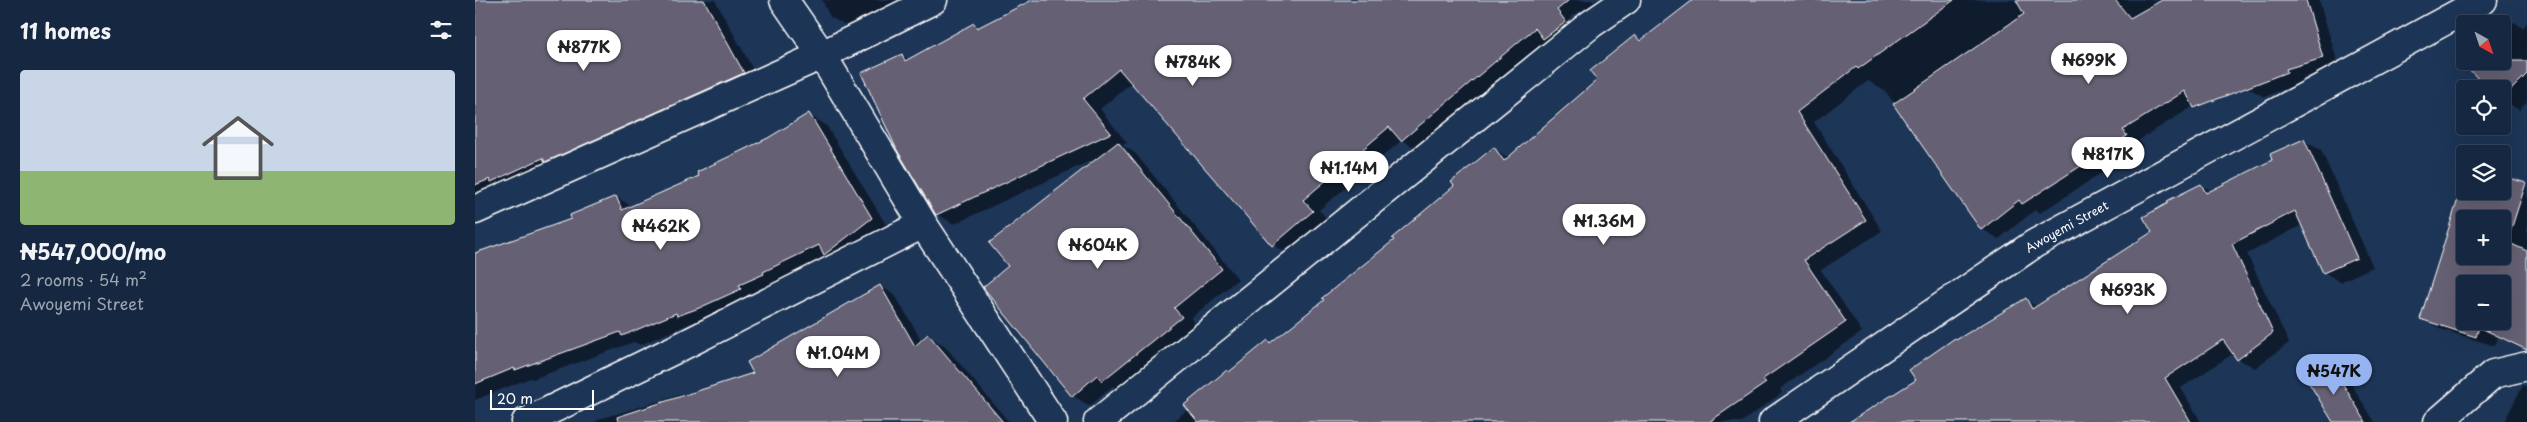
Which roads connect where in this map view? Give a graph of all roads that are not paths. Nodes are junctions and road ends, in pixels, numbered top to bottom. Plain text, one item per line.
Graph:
1 (783, 0) edge
2 (933, 0) edge
3 (1626, 0) edge
4 (2483, 0) edge
5 (822, 55) junction
6 (475, 210) edge
7 (923, 224) junction
8 (2527, 366) edge
9 (526, 422) edge
10 (1053, 422) edge
11 (1098, 422) edge
12 (1773, 422) edge
13 (2438, 422) edge

1 - 5 street
2 - 5 street
3 - 11 street
4 - 12 street, Awoyemi Street
5 - 6 street
5 - 7 street
7 - 9 street
7 - 10 street
8 - 13 street

